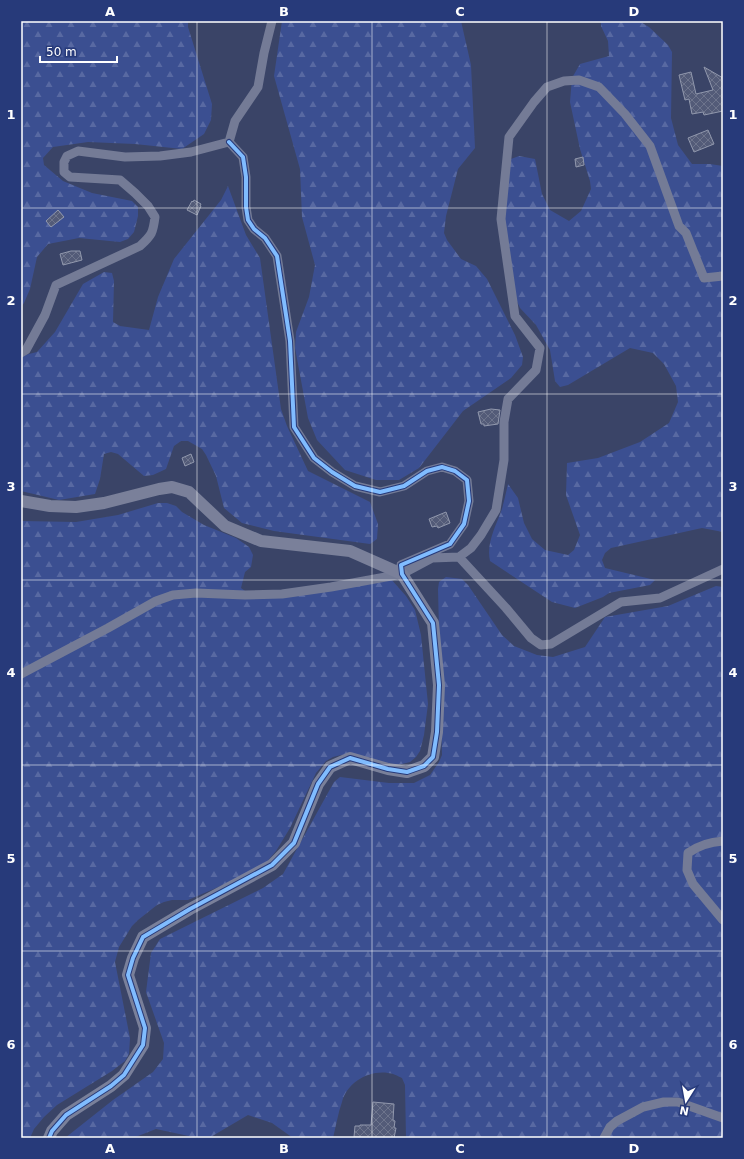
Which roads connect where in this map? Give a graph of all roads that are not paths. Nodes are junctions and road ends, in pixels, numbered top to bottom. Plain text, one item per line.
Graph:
1 (272, 21) edge
2 (229, 142) junction
3 (723, 276) edge
4 (21, 353) edge
5 (21, 501) edge
6 (459, 557) junction
7 (723, 569) edge
8 (402, 574) junction
9 (21, 674) edge
10 (723, 841) edge
11 (723, 920) edge
12 (723, 1118) edge
13 (49, 1138) edge
14 (604, 1138) edge

1 - 2 street
2 - 4 street
2 - 8 street
3 - 6 street
5 - 8 street
6 - 7 street
6 - 8 street
8 - 9 street
8 - 13 street
10 - 11 street
12 - 14 street

